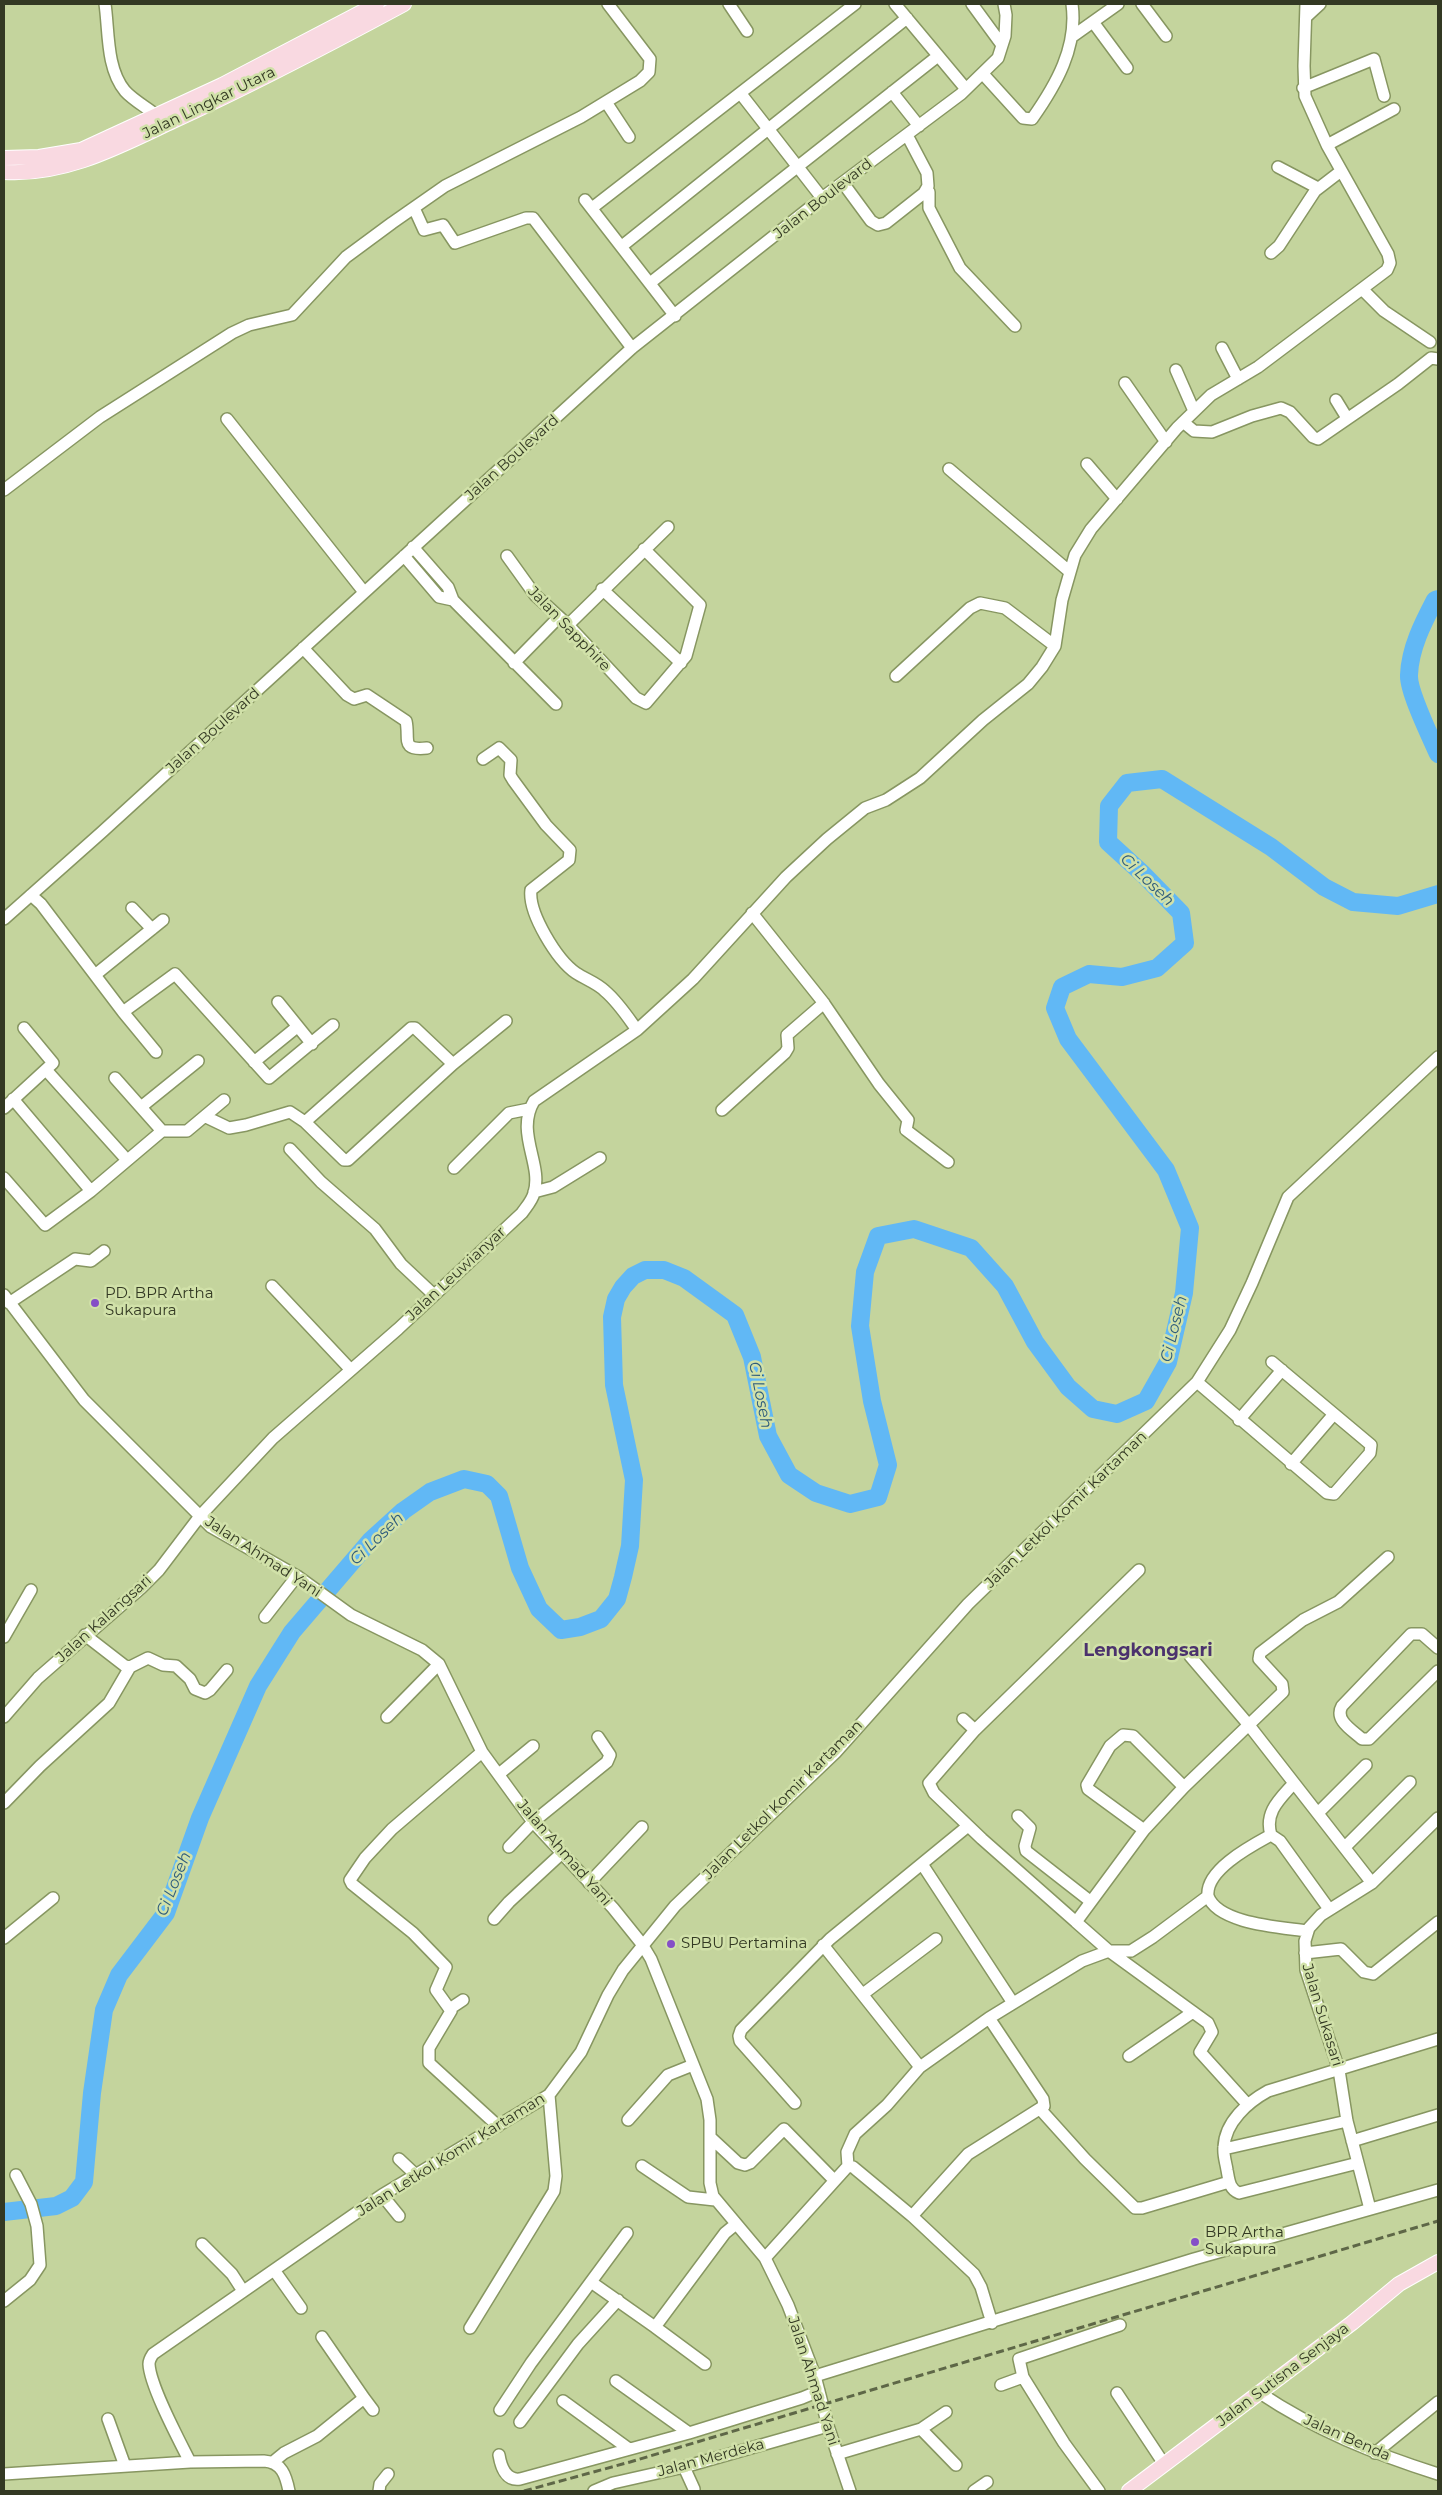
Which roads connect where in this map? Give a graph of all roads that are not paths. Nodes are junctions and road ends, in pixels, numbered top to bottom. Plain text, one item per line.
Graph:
1 (105, 4) edge
2 (377, 4) edge
3 (404, 4) edge
4 (608, 4) edge
5 (729, 4) edge
6 (855, 4) edge
7 (895, 4) edge
8 (972, 4) edge
9 (1004, 4) edge
10 (1072, 4) edge
11 (1118, 4) edge
12 (1142, 4) edge
13 (1306, 4) edge
14 (1320, 4) edge
15 (1307, 16) junction
16 (907, 18) junction
17 (1093, 22) junction
18 (747, 31) dead end
19 (1073, 36) junction
20 (1166, 36) dead end
21 (1002, 45) junction
22 (938, 56) junction
23 (1127, 68) dead end
24 (983, 74) junction
25 (1304, 88) junction
26 (966, 89) junction
27 (892, 92) junction
28 (741, 94) junction
29 (1384, 96) dead end
30 (606, 102) junction
31 (1394, 109) dead end
32 (156, 115) junction
33 (919, 126) junction
34 (768, 128) junction
35 (907, 135) junction
36 (629, 137) dead end
37 (1327, 145) junction
38 (9, 158) edge
39 (797, 166) junction
40 (1278, 167) dead end
41 (1341, 171) junction
42 (9, 173) edge
43 (842, 183) junction
44 (1318, 188) junction
45 (927, 190) junction
46 (822, 198) junction
47 (414, 208) junction
48 (622, 246) junction
49 (1271, 253) dead end
50 (650, 283) junction
51 (1362, 289) junction
52 (675, 316) junction
53 (1016, 326) dead end
54 (1430, 342) dead end
55 (632, 348) junction
56 (1222, 348) dead end
57 (1438, 359) edge
58 (1176, 370) dead end
59 (1238, 379) junction
60 (1125, 383) dead end
61 (1336, 400) dead end
62 (1194, 412) junction
63 (1347, 418) junction
64 (227, 419) dead end
65 (1183, 422) junction
66 (1166, 442) junction
67 (1087, 464) dead end
68 (949, 469) dead end
69 (4, 490) edge
70 (1117, 499) junction
71 (668, 527) dead end
72 (413, 547) junction
73 (644, 549) junction
74 (404, 556) junction
75 (507, 556) dead end
76 (1070, 572) junction
77 (602, 589) junction
78 (364, 592) junction
79 (453, 600) junction
80 (564, 621) junction
81 (1055, 646) junction
82 (303, 648) junction
83 (514, 663) junction
84 (681, 663) junction
85 (896, 676) dead end
86 (556, 704) dead end
87 (427, 748) dead end
88 (483, 760) dead end
89 (30, 895) junction
90 (132, 908) dead end
91 (752, 913) junction
92 (4, 918) edge
93 (163, 920) dead end
94 (152, 929) junction
95 (95, 975) junction
96 (278, 1002) dead end
97 (824, 1003) junction
98 (123, 1012) junction
99 (506, 1021) dead end
100 (333, 1025) dead end
101 (298, 1027) junction
102 (24, 1028) dead end
103 (637, 1030) junction
104 (312, 1044) junction
105 (156, 1052) dead end
106 (1438, 1057) edge
107 (198, 1061) dead end
108 (254, 1062) junction
109 (453, 1064) junction
110 (47, 1071) junction
111 (116, 1078) dead end
112 (13, 1099) junction
113 (224, 1100) dead end
114 (141, 1107) junction
115 (4, 1108) edge
116 (529, 1109) junction
117 (722, 1110) dead end
118 (206, 1117) junction
119 (305, 1122) junction
120 (162, 1131) junction
121 (290, 1149) dead end
122 (600, 1158) dead end
123 (126, 1160) junction
124 (948, 1162) dead end
125 (454, 1168) dead end
126 (4, 1178) edge
127 (90, 1191) junction
128 (534, 1192) junction
129 (104, 1251) dead end
130 (272, 1286) dead end
131 (434, 1296) junction
132 (6, 1299) edge
133 (1272, 1362) dead end
134 (352, 1370) junction
135 (1282, 1370) junction
136 (1197, 1382) junction
137 (1334, 1414) junction
138 (1239, 1420) junction
139 (1291, 1464) junction
140 (200, 1516) junction
141 (1388, 1557) dead end
142 (1139, 1570) dead end
143 (297, 1576) junction
144 (31, 1590) dead end
145 (265, 1617) dead end
146 (86, 1635) junction
147 (4, 1638) edge
148 (1438, 1648) edge
149 (1190, 1656) dead end
150 (439, 1664) junction
151 (130, 1666) junction
152 (227, 1670) dead end
153 (1438, 1671) edge
154 (4, 1717) edge
155 (387, 1717) dead end
156 (963, 1719) dead end
157 (1248, 1724) junction
158 (975, 1730) junction
159 (598, 1737) dead end
160 (533, 1746) dead end
161 (482, 1752) junction
162 (1366, 1765) dead end
163 (499, 1774) junction
164 (1410, 1782) dead end
165 (1294, 1783) junction
166 (1184, 1787) junction
167 (4, 1803) edge
168 (1318, 1813) junction
169 (1018, 1816) dead end
170 (1438, 1818) edge
171 (532, 1822) junction
172 (968, 1826) junction
173 (642, 1827) dead end
174 (1144, 1830) junction
175 (1271, 1834) junction
176 (509, 1847) dead end
177 (1345, 1847) junction
178 (562, 1853) junction
179 (922, 1864) junction
180 (589, 1883) junction
181 (1372, 1883) junction
182 (1208, 1896) junction
183 (53, 1898) dead end
184 (1090, 1901) junction
185 (1330, 1909) junction
186 (494, 1919) dead end
187 (1076, 1922) junction
188 (1438, 1922) edge
189 (1307, 1932) junction
190 (4, 1938) edge
191 (936, 1939) dead end
192 (642, 1944) junction
193 (824, 1945) junction
194 (1109, 1951) junction
195 (1304, 1954) junction
196 (863, 1994) junction
197 (463, 2000) dead end
198 (1013, 2004) junction
199 (451, 2008) junction
200 (1193, 2012) junction
201 (988, 2018) junction
202 (1438, 2040) edge
203 (1129, 2056) dead end
204 (692, 2065) junction
205 (920, 2067) junction
206 (1339, 2070) junction
207 (549, 2095) junction
208 (795, 2103) dead end
209 (1248, 2105) junction
210 (1040, 2109) junction
211 (1438, 2115) edge
212 (628, 2120) dead end
213 (1347, 2121) junction
214 (498, 2126) junction
215 (710, 2137) junction
216 (1352, 2141) junction
217 (1224, 2149) junction
218 (399, 2159) dead end
219 (1358, 2163) junction
220 (642, 2166) dead end
221 (848, 2166) junction
222 (16, 2175) dead end
223 (416, 2176) junction
224 (834, 2180) junction
225 (1229, 2182) junction
226 (1438, 2190) edge
227 (382, 2195) junction
228 (715, 2200) junction
229 (1370, 2209) junction
230 (399, 2216) dead end
231 (912, 2216) junction
232 (736, 2224) junction
233 (627, 2233) dead end
234 (202, 2244) dead end
235 (765, 2258) junction
236 (1438, 2262) edge
237 (274, 2270) junction
238 (591, 2282) junction
239 (243, 2291) junction
240 (618, 2300) junction
241 (4, 2301) edge
242 (301, 2308) dead end
243 (992, 2323) junction
244 (1120, 2325) dead end
245 (655, 2327) junction
246 (470, 2328) dead end
247 (322, 2337) dead end
248 (705, 2364) dead end
249 (815, 2376) junction
250 (1023, 2377) junction
251 (616, 2381) dead end
252 (1001, 2385) dead end
253 (819, 2391) junction
254 (1116, 2393) dead end
255 (1260, 2393) junction
256 (364, 2398) junction
257 (563, 2401) dead end
258 (1438, 2402) edge
259 (373, 2410) dead end
260 (500, 2410) dead end
261 (946, 2412) dead end
262 (108, 2419) dead end
263 (827, 2420) junction
264 (520, 2422) dead end
265 (921, 2429) junction
266 (689, 2433) junction
267 (629, 2449) junction
268 (1375, 2453) junction
269 (837, 2454) junction
270 (499, 2455) dead end
271 (190, 2462) junction
272 (274, 2462) junction
273 (1164, 2464) junction
274 (125, 2466) junction
275 (956, 2466) dead end
276 (684, 2467) junction
277 (4, 2474) edge
278 (388, 2474) dead end
279 (1438, 2474) edge
280 (987, 2482) dead end
281 (694, 2489) dead end
282 (289, 2491) edge
283 (378, 2491) edge
284 (594, 2491) edge
285 (850, 2491) edge
286 (974, 2491) edge
287 (1099, 2491) edge
288 (1129, 2491) edge

1 - 32 street
2 - 32 main road, Jalan Lingkar Utara
3 - 42 main road, Jalan Lingkar Utara
4 - 30 street
5 - 18 street
6 - 28 street
7 - 16 street
8 - 21 street
9 - 21 street, Jalan Boulevard
10 - 19 street
11 - 17 street
12 - 20 street
13 - 15 street
14 - 15 street
15 - 25 street
16 - 22 street
16 - 34 street
17 - 19 street
17 - 23 street
19 - 24 street
21 - 24 street, Jalan Boulevard
22 - 26 street
22 - 27 street
24 - 26 street, Jalan Boulevard
25 - 29 street
25 - 37 street
26 - 33 street, Jalan Boulevard
27 - 33 street
27 - 39 street
28 - 34 street
28 - 48 street
30 - 36 street
30 - 47 street
31 - 37 street
32 - 38 main road, Jalan Lingkar Utara
33 - 35 street, Jalan Boulevard
34 - 39 street
34 - 48 street
35 - 43 street, Jalan Boulevard
35 - 45 street
37 - 41 street
38 - 42 main road
39 - 46 street
39 - 50 street
40 - 44 street
41 - 44 street
41 - 51 street
43 - 45 street
43 - 46 street, Jalan Boulevard
44 - 49 street
45 - 53 street
46 - 52 street, Jalan Boulevard
47 - 55 street
47 - 69 street
48 - 50 street
50 - 52 street
51 - 54 street
51 - 59 street
52 - 55 street, Jalan Boulevard
55 - 72 street, Jalan Boulevard
56 - 59 street
57 - 63 street
58 - 62 street
59 - 62 street
60 - 66 street
61 - 63 street
62 - 65 street
63 - 65 street
64 - 78 street
65 - 66 street
66 - 70 street
67 - 70 street
68 - 76 street
70 - 76 street
71 - 73 street
72 - 74 street, Jalan Boulevard
72 - 79 street
73 - 77 street
73 - 84 street
74 - 78 street, Jalan Boulevard
74 - 79 street
75 - 80 street, Jalan Sapphire
76 - 81 street
77 - 80 street
77 - 84 street
78 - 82 street, Jalan Boulevard
79 - 83 street
80 - 83 street
80 - 84 street, Jalan Sapphire
81 - 85 street
81 - 91 street
82 - 87 street
82 - 89 street, Jalan Boulevard
83 - 86 street
88 - 103 street
89 - 92 street, Jalan Boulevard
89 - 95 street
90 - 94 street
91 - 97 street
91 - 103 street
93 - 94 street
94 - 95 street
95 - 98 street
96 - 101 street
97 - 117 street
97 - 124 street
98 - 105 street
98 - 108 street
99 - 109 street
100 - 104 street
101 - 104 street
101 - 108 street
102 - 110 street
103 - 116 street
104 - 108 street
106 - 136 street, Jalan Letkol Komir Kartaman
107 - 114 street
109 - 119 street
109 - 119 street
110 - 112 street
110 - 123 street
111 - 114 street
112 - 115 street
112 - 127 street
113 - 118 street
114 - 120 street
116 - 125 street
116 - 128 street
118 - 119 street
118 - 120 street
120 - 123 street
121 - 131 street
122 - 128 street
123 - 127 street
126 - 127 street
128 - 131 street, Jalan Leuwianyar
129 - 132 street
130 - 134 street
131 - 134 street, Jalan Leuwianyar
132 - 140 street, Jalan Ahmad Yani
133 - 135 street
134 - 140 street, Jalan Leuwianyar
135 - 137 street
135 - 138 street
136 - 138 street
136 - 192 street, Jalan Letkol Komir Kartaman
137 - 139 street
137 - 139 street
138 - 139 street
140 - 143 street, Jalan Ahmad Yani
140 - 146 street, Jalan Kalangsari
141 - 157 street
142 - 158 street
143 - 145 street
143 - 150 street, Jalan Ahmad Yani
144 - 147 street
146 - 151 street
146 - 154 street, Jalan Kalangsari
148 - 153 street
149 - 157 street
150 - 155 street
150 - 161 street, Jalan Ahmad Yani
151 - 152 street
151 - 167 street
156 - 158 street
157 - 165 street
157 - 166 street
158 - 172 street
159 - 171 street
160 - 163 street
161 - 163 street, Jalan Ahmad Yani
161 - 199 street
162 - 168 street
163 - 171 street, Jalan Ahmad Yani
164 - 177 street
165 - 168 street
165 - 175 street
166 - 174 street
166 - 174 street
168 - 177 street
169 - 184 street
170 - 181 street
171 - 176 street
171 - 178 street, Jalan Ahmad Yani
172 - 179 street
172 - 187 street
173 - 180 street
174 - 184 street
175 - 182 street
175 - 185 street
177 - 181 street
178 - 180 street, Jalan Ahmad Yani
178 - 186 street
179 - 193 street
179 - 198 street
180 - 192 street, Jalan Ahmad Yani
181 - 185 street
182 - 189 street
182 - 194 street
183 - 190 street
184 - 187 street
185 - 189 street
187 - 194 street
188 - 195 street
189 - 195 street, Jalan Sukasari
191 - 196 street
192 - 204 street, Jalan Ahmad Yani
192 - 207 street, Jalan Letkol Komir Kartaman
193 - 196 street
193 - 208 street
194 - 198 street
194 - 200 street
195 - 206 street, Jalan Sukasari
196 - 205 street
197 - 199 street
198 - 201 street
199 - 214 street
200 - 203 street
200 - 209 street
201 - 205 street
201 - 210 street
202 - 206 street
204 - 212 street
204 - 215 street, Jalan Ahmad Yani
205 - 221 street
206 - 209 street
206 - 213 street, Jalan Sukasari
207 - 214 street, Jalan Letkol Komir Kartaman
207 - 246 street
209 - 217 street
210 - 225 street
210 - 231 street
211 - 216 street
213 - 216 street, Jalan Sukasari
213 - 217 street
214 - 223 street, Jalan Letkol Komir Kartaman
215 - 224 street
215 - 228 street, Jalan Ahmad Yani
216 - 219 street, Jalan Sukasari
217 - 225 street
218 - 223 street
219 - 225 street
219 - 229 street, Jalan Sukasari
220 - 228 street
221 - 224 street
221 - 231 street
222 - 241 street
223 - 227 street, Jalan Letkol Komir Kartaman
224 - 235 street
226 - 229 street
227 - 230 street
227 - 237 street, Jalan Letkol Komir Kartaman
228 - 232 street, Jalan Ahmad Yani
229 - 243 street
231 - 243 street
232 - 235 street, Jalan Ahmad Yani
232 - 245 street
233 - 238 street
234 - 239 street
235 - 249 street, Jalan Ahmad Yani
236 - 255 main road, Jalan Sutisna Senjaya
237 - 239 street, Jalan Letkol Komir Kartaman
237 - 242 street
238 - 240 street
238 - 260 street
239 - 271 street, Jalan Letkol Komir Kartaman
240 - 245 street
240 - 264 street
243 - 249 street
244 - 250 street
245 - 248 street
247 - 256 street
249 - 253 street, Jalan Ahmad Yani
250 - 252 street
250 - 287 street
251 - 266 street
253 - 263 street, Jalan Ahmad Yani
253 - 266 street
254 - 273 street
255 - 268 street, Jalan Benda
255 - 273 main road, Jalan Sutisna Senjaya
256 - 259 street
256 - 272 street
257 - 267 street
258 - 268 street
261 - 265 street
262 - 274 street
263 - 269 street, Jalan Ahmad Yani
263 - 276 street, Jalan Merdeka
265 - 269 street
265 - 275 street
266 - 267 street
267 - 270 street
268 - 279 street, Jalan Benda
269 - 285 street, Jalan Ahmad Yani
271 - 272 street
271 - 274 street
272 - 282 street
273 - 288 main road, Jalan Sutisna Senjaya
274 - 277 street
276 - 281 street
276 - 284 street, Jalan Merdeka
278 - 283 street
280 - 286 street

